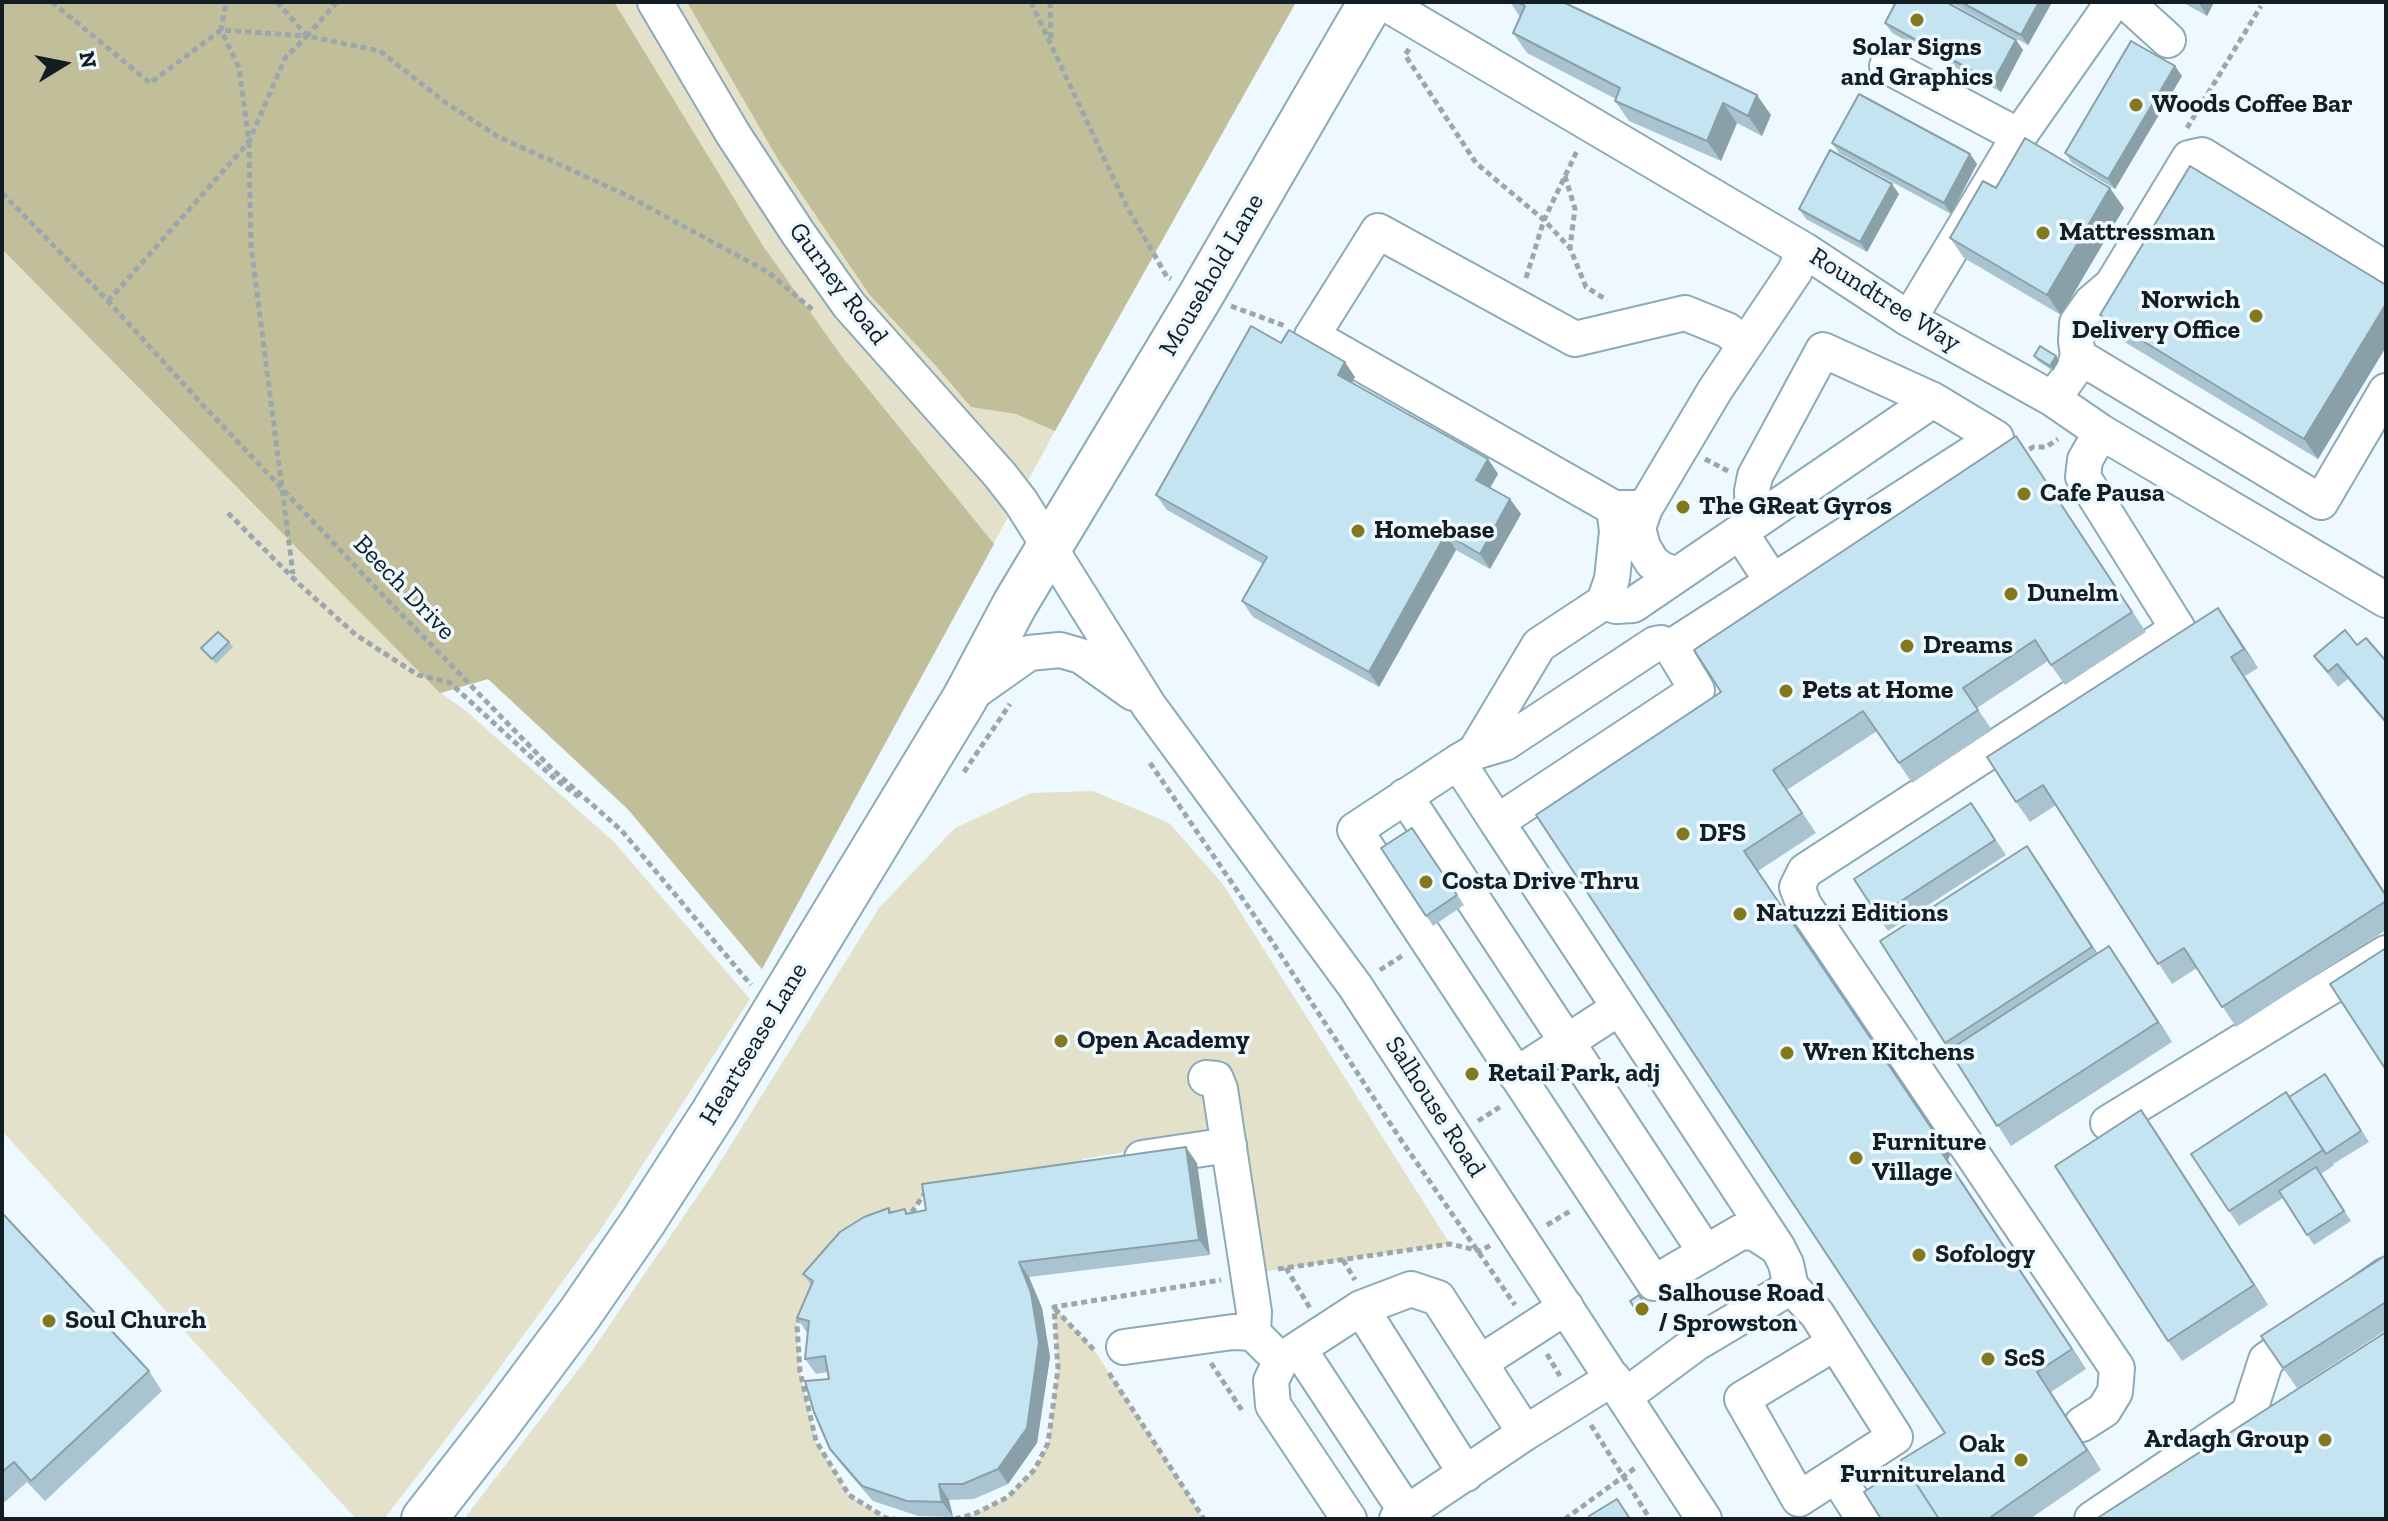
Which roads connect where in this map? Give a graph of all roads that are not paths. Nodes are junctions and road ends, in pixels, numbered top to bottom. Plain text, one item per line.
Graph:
1 (655, 2) edge
2 (1371, 2) edge
3 (1383, 2) edge
4 (2113, 2) edge
5 (2126, 2) edge
6 (2168, 40) dead end
7 (1887, 66) dead end
8 (2019, 136) junction
9 (1804, 250) junction
10 (2386, 269) edge
11 (1909, 319) junction
12 (1744, 343) junction
13 (2078, 356) junction
14 (2386, 391) edge
15 (1933, 400) junction
16 (2077, 415) junction
17 (1630, 508) junction
18 (1746, 527) junction
19 (1050, 546) junction
20 (1677, 575) junction
21 (1772, 581) junction
22 (2386, 600) edge
23 (1604, 602) junction
24 (1671, 647) junction
25 (965, 698) junction
26 (1149, 706) junction
27 (1466, 757) junction
28 (1405, 796) junction
29 (1497, 822) junction
30 (2386, 953) edge
31 (1619, 1008) junction
32 (1567, 1042) junction
33 (1516, 1075) junction
34 (1206, 1078) dead end
35 (2108, 1123) dead end
36 (1229, 1145) junction
37 (1112, 1163) edge
38 (1778, 1248) junction
39 (1706, 1253) junction
40 (2386, 1275) edge
41 (1791, 1287) junction
42 (1566, 1307) junction
43 (1361, 1308) junction
44 (1253, 1333) junction
45 (1835, 1343) junction
46 (1301, 1347) junction
47 (1110, 1358) road end
48 (1481, 1362) junction
49 (1619, 1387) junction
50 (2082, 1424) dead end
51 (1525, 1433) junction
52 (1466, 1474) junction
53 (1836, 1475) junction
54 (1795, 1509) edge
55 (1402, 1516) edge
56 (424, 1519) edge
57 (1349, 1519) edge
58 (1704, 1519) edge
59 (1864, 1519) edge
60 (2092, 1519) edge

1 - 19 street, Gurney Road
2 - 19 highway, Mousehold Lane
3 - 9 street, Roundtree Way
4 - 8 street
5 - 6 street
7 - 8 street
8 - 11 street
9 - 11 street, Roundtree Way
9 - 12 street
10 - 13 street
11 - 16 street, Roundtree Way
12 - 17 street
12 - 17 street
13 - 14 street
13 - 16 street
15 - 18 street
15 - 18 street
15 - 21 street
16 - 22 street, Roundtree Way
16 - 50 street
17 - 20 street
17 - 23 street
18 - 20 street
18 - 21 street
19 - 25 highway, Heartsease Lane
19 - 26 street, Salhouse Road
20 - 23 street
21 - 24 street
23 - 27 street
24 - 27 street
24 - 29 street
25 - 26 street, Salhouse Road
25 - 56 highway, Heartsease Lane
26 - 42 street, Salhouse Road
27 - 28 street
27 - 29 street
28 - 32 street
28 - 33 street
29 - 31 street
30 - 35 street
31 - 32 street
31 - 38 street
32 - 33 street
32 - 39 street
33 - 39 street
34 - 36 street
36 - 37 street
36 - 44 street
38 - 39 street
38 - 41 street
40 - 60 street
41 - 45 street
41 - 49 street
42 - 48 street
42 - 49 street, Salhouse Road
43 - 46 street
43 - 48 street
43 - 52 street
44 - 46 street
44 - 47 street
45 - 53 street
45 - 54 street
46 - 55 street
46 - 57 street
48 - 51 street
49 - 51 street
49 - 58 street, Salhouse Road
51 - 52 street
52 - 55 street
53 - 54 street
53 - 59 street

